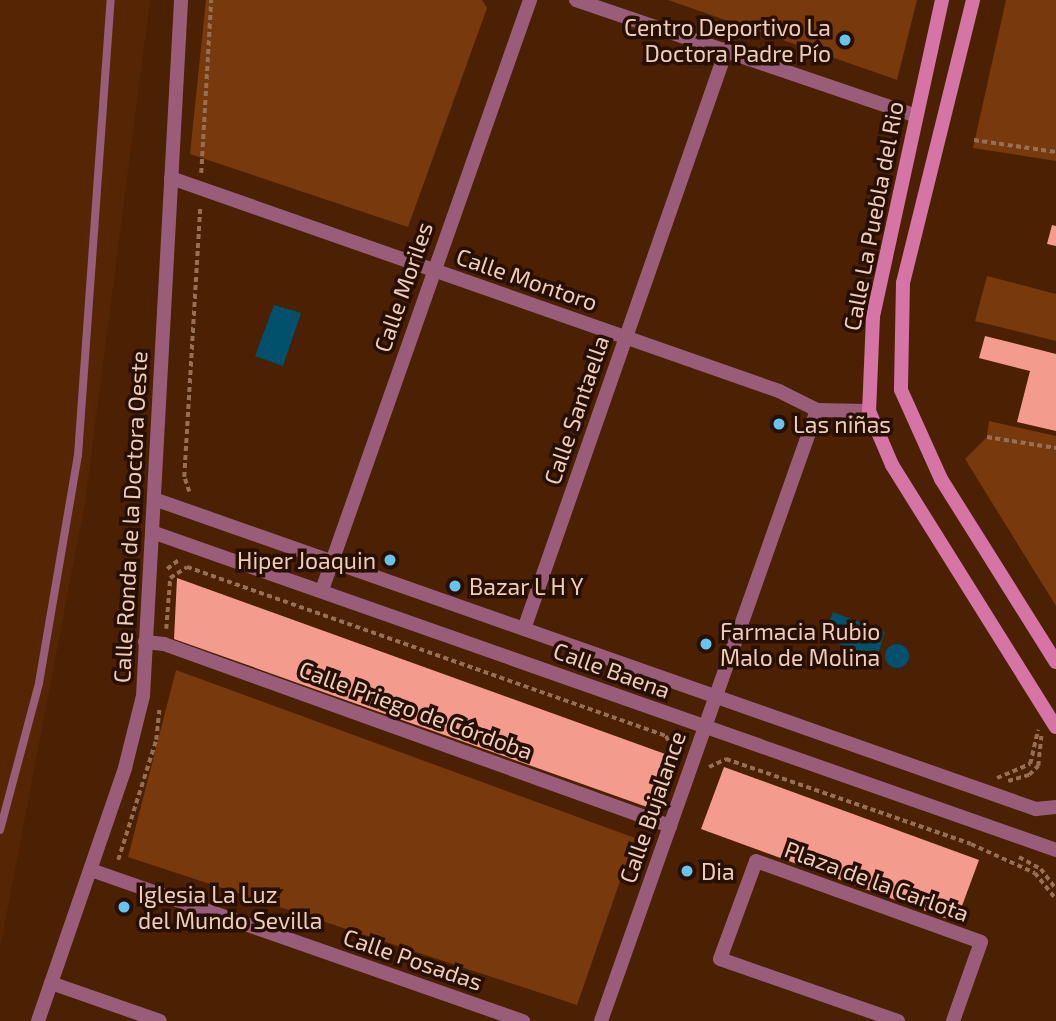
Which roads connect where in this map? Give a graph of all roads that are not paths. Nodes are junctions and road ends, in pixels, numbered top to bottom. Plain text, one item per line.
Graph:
1 (111, 0) edge
2 (181, 0) edge
3 (530, 0) edge
4 (576, 0) edge
5 (942, 0) edge
6 (973, 0) edge
7 (727, 48) junction
8 (914, 116) junction
9 (171, 178) junction
10 (433, 270) junction
11 (626, 338) junction
12 (817, 410) junction
13 (869, 411) junction
14 (154, 499) junction
15 (152, 532) junction
16 (331, 561) junction
17 (322, 590) junction
18 (524, 629) junction
19 (156, 643) junction
20 (1056, 662) edge
21 (715, 696) junction
22 (1049, 726) edge
23 (705, 727) junction
24 (1056, 807) edge
25 (670, 826) junction
26 (0, 830) edge
27 (1056, 850) edge
28 (91, 870) junction
29 (51, 983) junction
30 (38, 1021) edge
31 (160, 1021) edge
32 (523, 1021) edge
33 (601, 1021) edge
34 (898, 1021) edge
35 (953, 1021) edge

1 - 26 lane
2 - 9 street, Calle Ronda de la Doctora Oeste
3 - 10 street, Calle Moriles
4 - 7 street
5 - 8 street, Calle La Puebla del Rio
6 - 20 street, Calle La Puebla del Rio
7 - 8 street
7 - 11 street, Calle Santaella
8 - 13 street, Calle La Puebla del Rio
9 - 10 street, Calle Montoro
9 - 14 street, Calle Ronda de la Doctora Oeste
10 - 11 street, Calle Montoro
10 - 16 street, Calle Moriles
11 - 12 street, Calle Montoro
11 - 18 street, Calle Santaella
12 - 13 street, Calle Montoro
12 - 21 street, Calle Bujalance
13 - 22 street, Calle La Puebla del Rio
14 - 15 street, Calle Ronda de la Doctora Oeste
14 - 16 street, Calle Baena
15 - 17 street, Calle Baena
15 - 19 street, Calle Ronda de la Doctora Oeste
16 - 17 street, Calle Moriles
16 - 18 street, Calle Baena
17 - 23 street, Calle Baena
18 - 21 street, Calle Baena
19 - 25 street, Calle Priego de Córdoba
19 - 28 street, Calle Ronda de la Doctora Oeste
21 - 23 street, Calle Bujalance
21 - 24 street, Calle Baena
23 - 25 street, Calle Bujalance
23 - 27 street, Calle Baena
25 - 33 street, Calle Bujalance
28 - 29 street, Calle Ronda de la Doctora Oeste
28 - 32 street, Calle Posadas
29 - 30 street, Calle Ronda de la Doctora Oeste
29 - 31 street
34 - 35 street, Plaza de la Carlota

